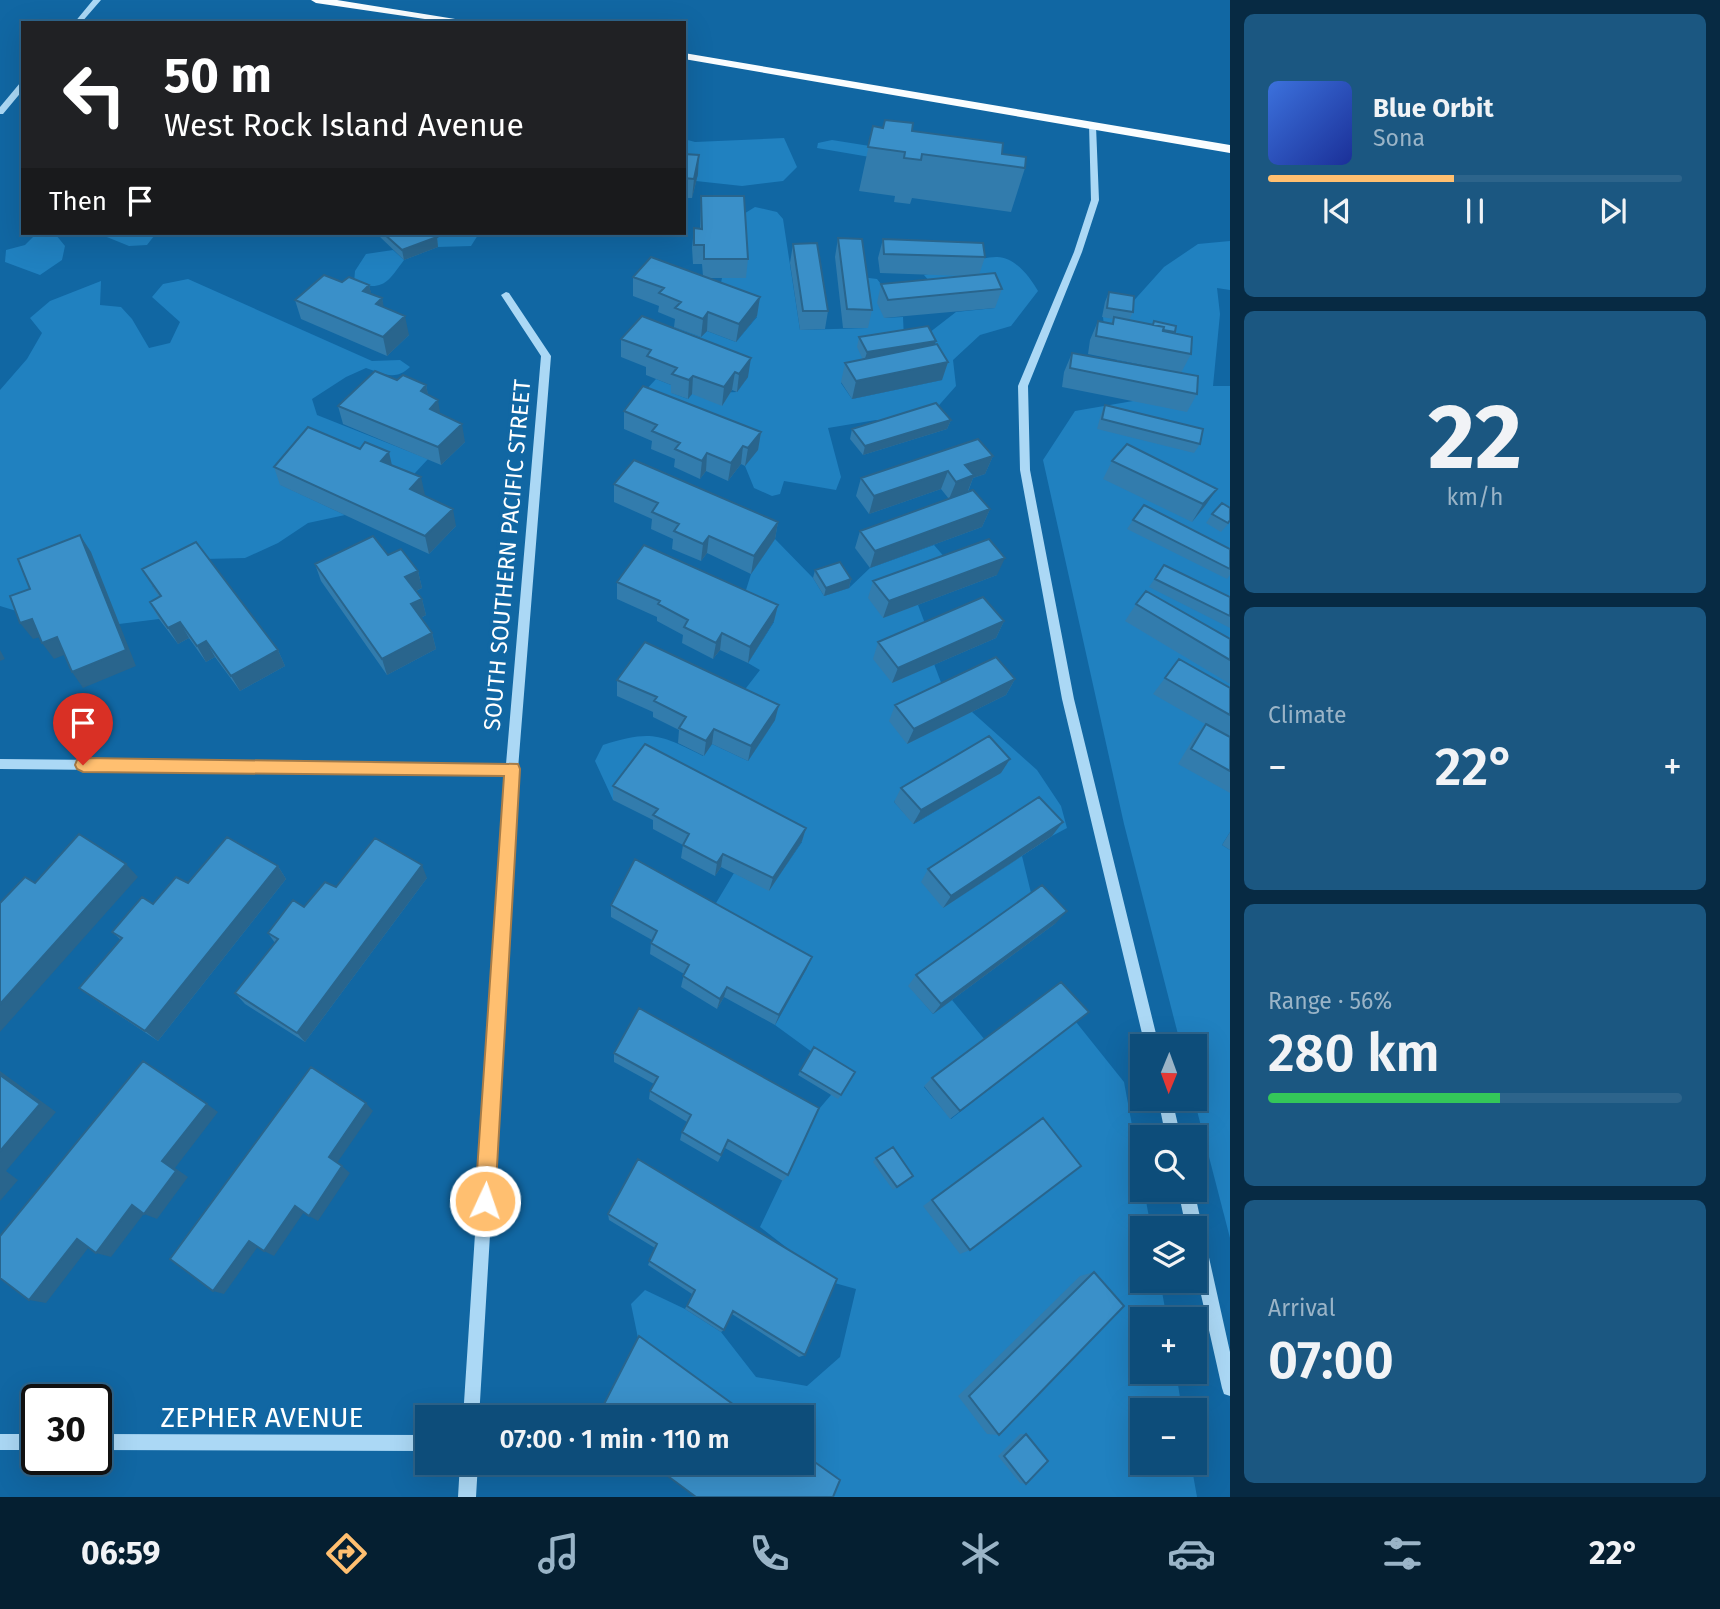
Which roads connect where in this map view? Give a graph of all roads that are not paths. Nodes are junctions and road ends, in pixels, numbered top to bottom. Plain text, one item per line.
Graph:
1 (97, 0) edge
2 (316, 0) edge
3 (79, 21) edge
4 (461, 21) edge
5 (686, 56) edge
6 (21, 87) edge
7 (0, 112) edge
8 (1092, 126) junction
9 (1230, 149) edge
10 (506, 295) dead end
11 (0, 764) edge
12 (512, 769) junction
13 (1149, 1034) edge
14 (1207, 1284) edge
15 (1230, 1388) edge
16 (472, 1405) edge
17 (0, 1442) edge
18 (21, 1442) edge
19 (112, 1442) edge
20 (415, 1443) edge
21 (468, 1475) edge
22 (467, 1497) edge

1 - 3 street
2 - 4 main road
5 - 8 main road
6 - 7 street
8 - 9 main road
8 - 13 street
10 - 12 street, SOUTH SOUTHERN PACIFIC STREET
11 - 12 street
12 - 16 street, SOUTH SOUTHERN PACIFIC STREET
14 - 15 street
17 - 18 street
19 - 20 street, ZEPHER AVENUE
21 - 22 street

